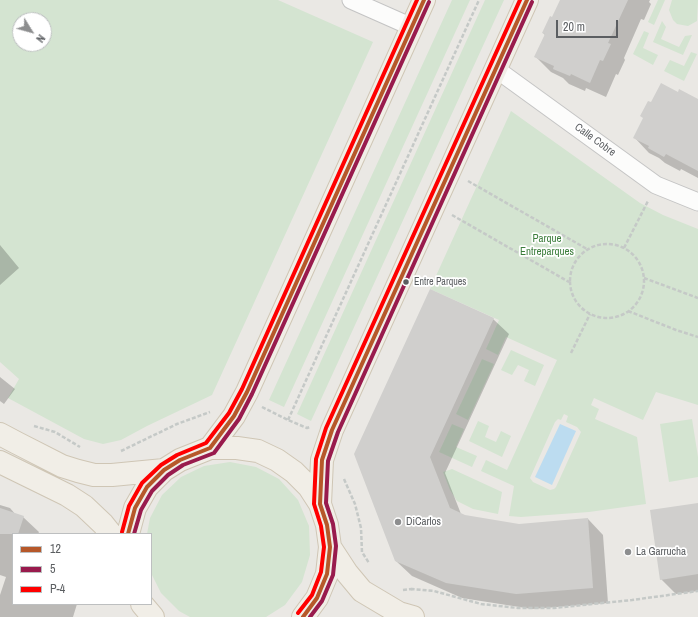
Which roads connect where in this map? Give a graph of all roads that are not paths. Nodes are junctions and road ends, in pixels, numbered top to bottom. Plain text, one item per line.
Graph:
1 (351, 0) edge
2 (424, 0) edge
3 (527, 0) edge
4 (412, 27) junction
5 (496, 69) junction
6 (698, 202) edge
7 (0, 434) edge
8 (210, 448) junction
9 (0, 462) edge
10 (164, 470) junction
11 (320, 504) junction
12 (110, 533) edge
13 (128, 533) edge
14 (330, 547) junction
15 (142, 605) edge
16 (143, 605) edge
17 (406, 615) edge
18 (142, 617) edge
19 (153, 617) edge
20 (303, 617) edge

1 - 4 street
2 - 4 main road
3 - 5 main road
4 - 8 main road
5 - 6 street, Calle Cobre
5 - 11 main road
7 - 10 main road
8 - 10 main road
8 - 11 main road
9 - 12 main road
10 - 13 main road
11 - 14 main road
14 - 17 main road
14 - 20 main road
15 - 18 main road
16 - 19 main road

